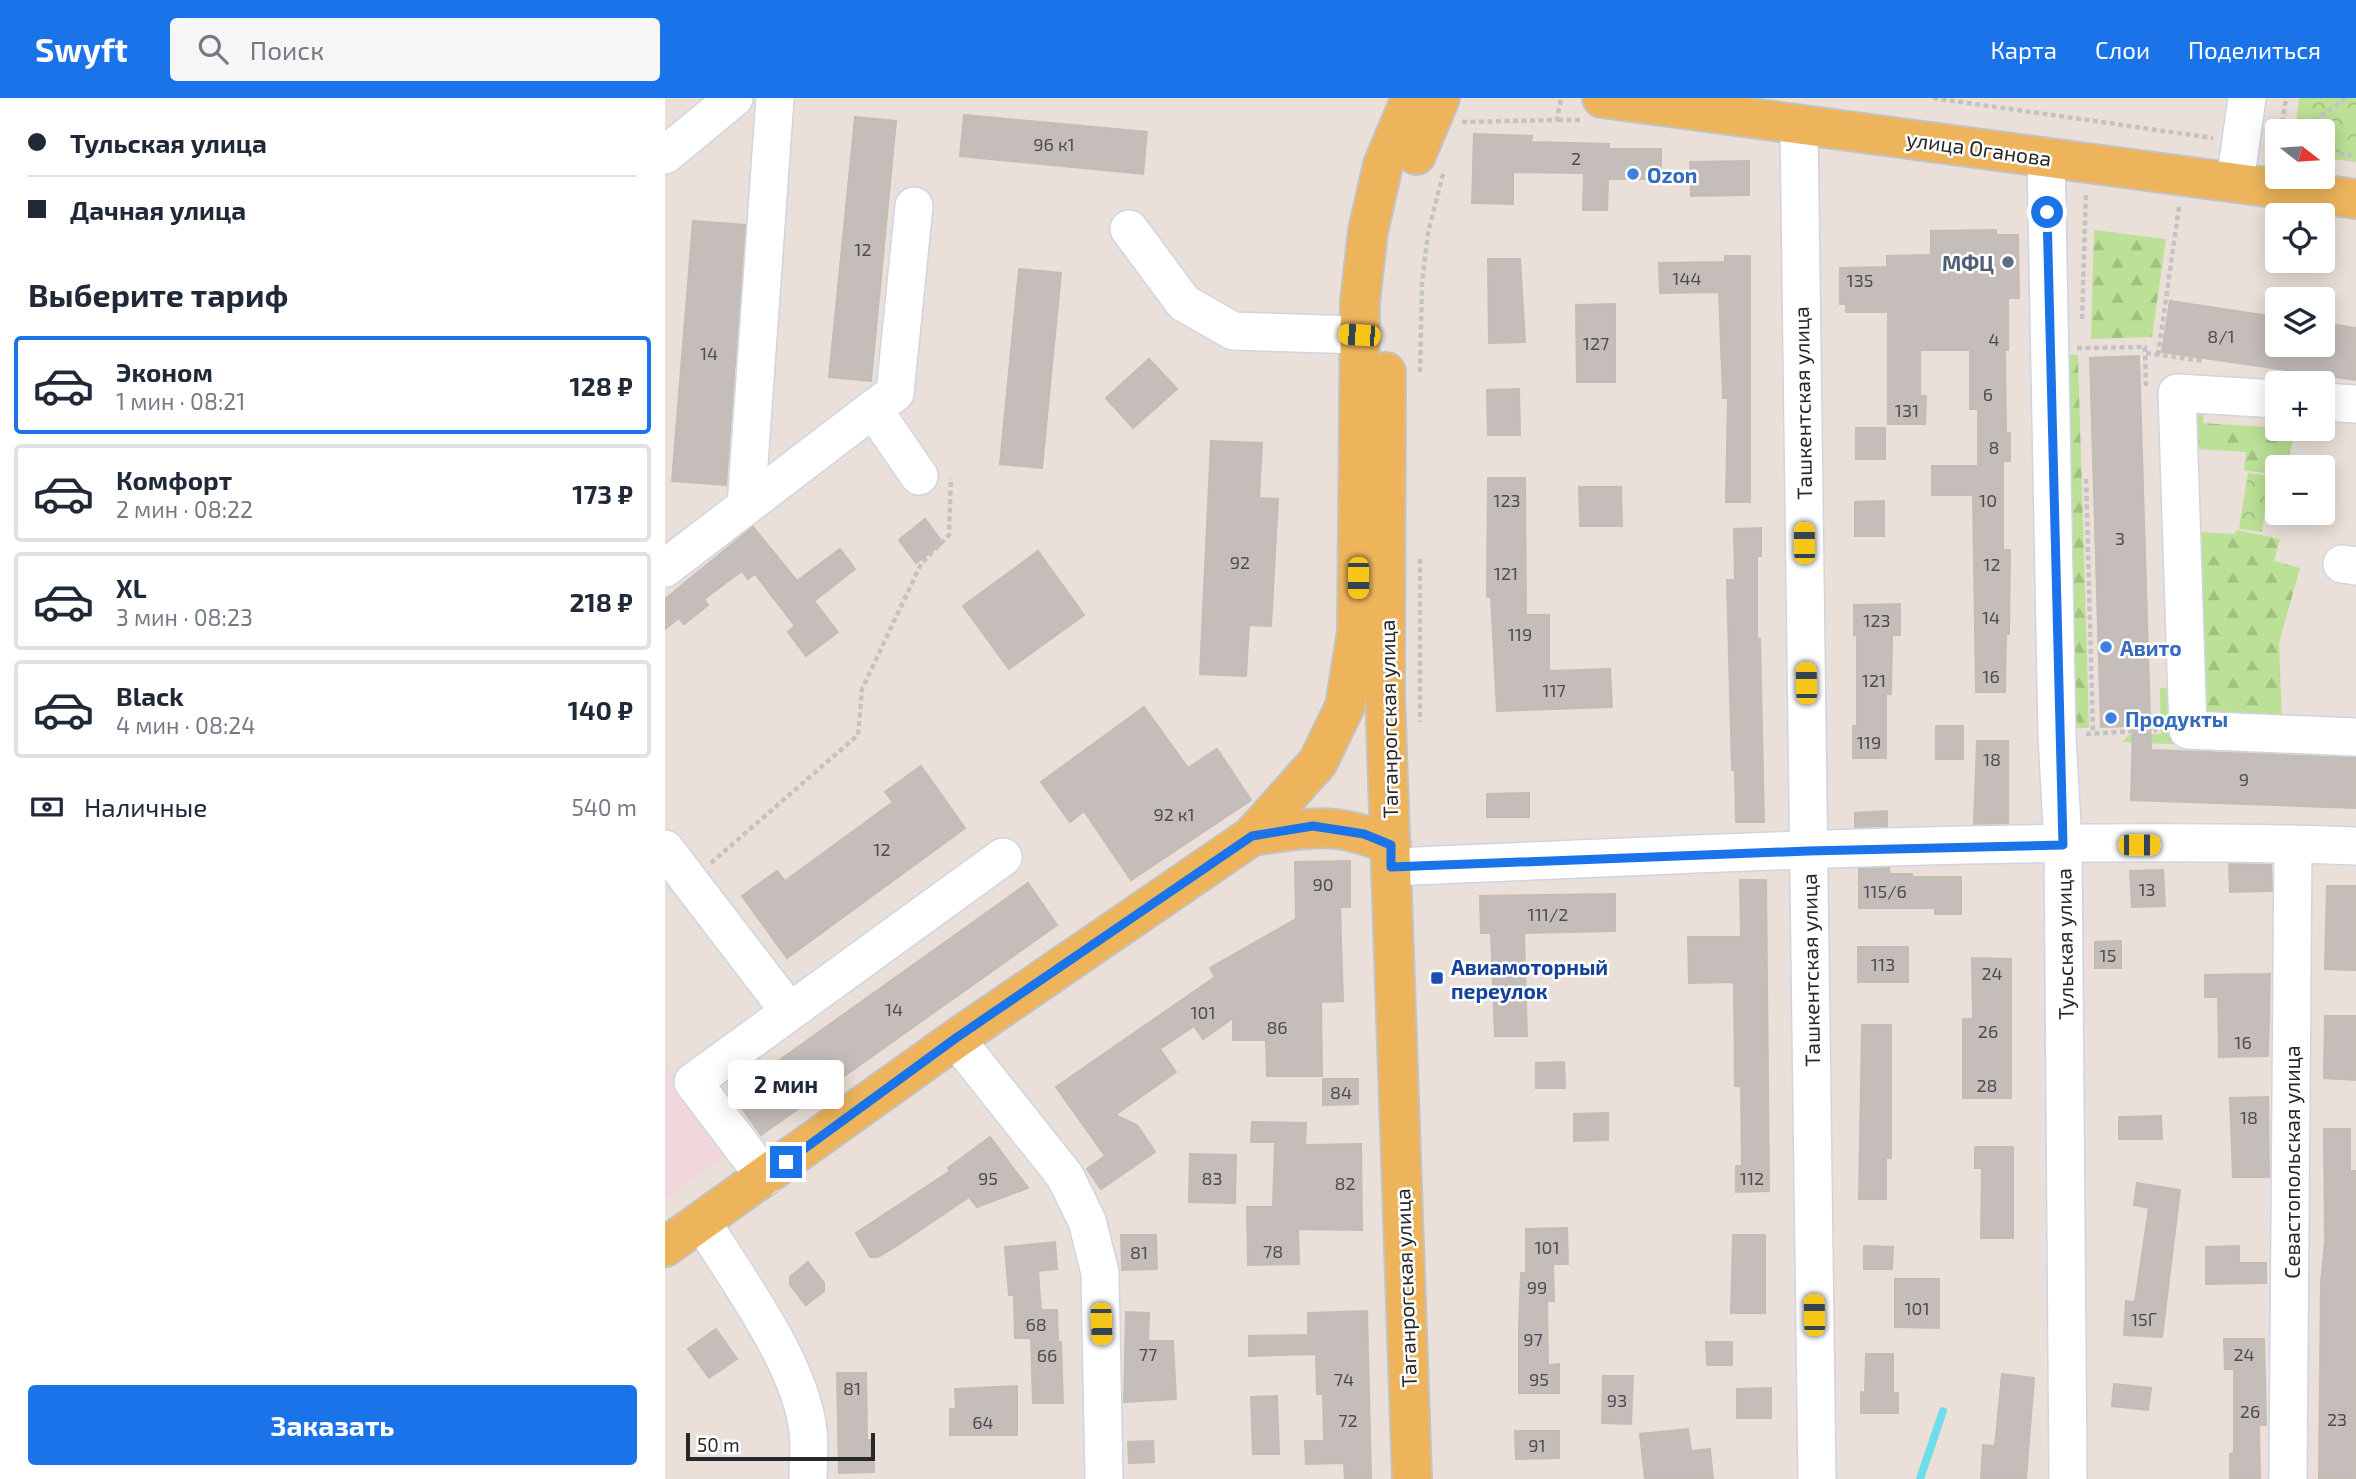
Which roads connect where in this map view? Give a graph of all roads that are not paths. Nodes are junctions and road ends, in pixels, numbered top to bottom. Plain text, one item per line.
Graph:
1 (734, 98) edge
2 (775, 98) edge
3 (1411, 98) edge
4 (1440, 98) edge
5 (1602, 98) edge
6 (2247, 98) edge
7 (1799, 125) junction
8 (665, 155) edge
9 (2046, 157) junction
10 (2235, 183) junction
11 (2356, 198) edge
12 (914, 206) dead end
13 (1129, 229) dead end
14 (1359, 335) junction
15 (2265, 398) edge
16 (2335, 402) edge
17 (2356, 404) edge
18 (873, 409) junction
19 (919, 476) road end
20 (746, 506) junction
21 (665, 568) edge
22 (2356, 737) edge
23 (1252, 836) junction
24 (2293, 844) junction
25 (2063, 845) junction
26 (2356, 846) edge
27 (665, 849) edge
28 (1808, 851) junction
29 (1391, 856) junction
30 (1003, 857) dead end
31 (789, 1012) junction
32 (956, 1038) junction
33 (765, 1177) junction
34 (702, 1222) junction
35 (665, 1247) edge
36 (809, 1479) edge
37 (1104, 1479) edge
38 (1412, 1479) edge
39 (1817, 1479) edge
40 (2068, 1479) edge
41 (2288, 1479) edge

1 - 8 street
2 - 20 street
3 - 14 main road, Таганрогская улица
4 - 29 main road, Таганрогская улица
5 - 7 main road, улица Оганова
6 - 10 street
7 - 9 main road, улица Оганова
7 - 28 street, Ташкентская улица
9 - 10 main road, улица Оганова
9 - 25 street, Тульская улица
10 - 11 main road, улица Оганова
12 - 18 street
13 - 14 street
14 - 23 main road, Таганрогская улица
15 - 22 street
16 - 17 street
18 - 19 street
18 - 20 street
20 - 21 street
23 - 29 main road, Таганрогская улица
23 - 32 main road
24 - 25 street
24 - 26 street
24 - 41 street, Севастопольская улица
25 - 28 street
25 - 40 street, Тульская улица
27 - 31 street
28 - 29 street
28 - 39 street, Ташкентская улица
29 - 38 main road, Таганрогская улица
30 - 31 street
31 - 33 street
32 - 33 main road
32 - 37 street
33 - 34 main road
34 - 35 main road
34 - 36 street

